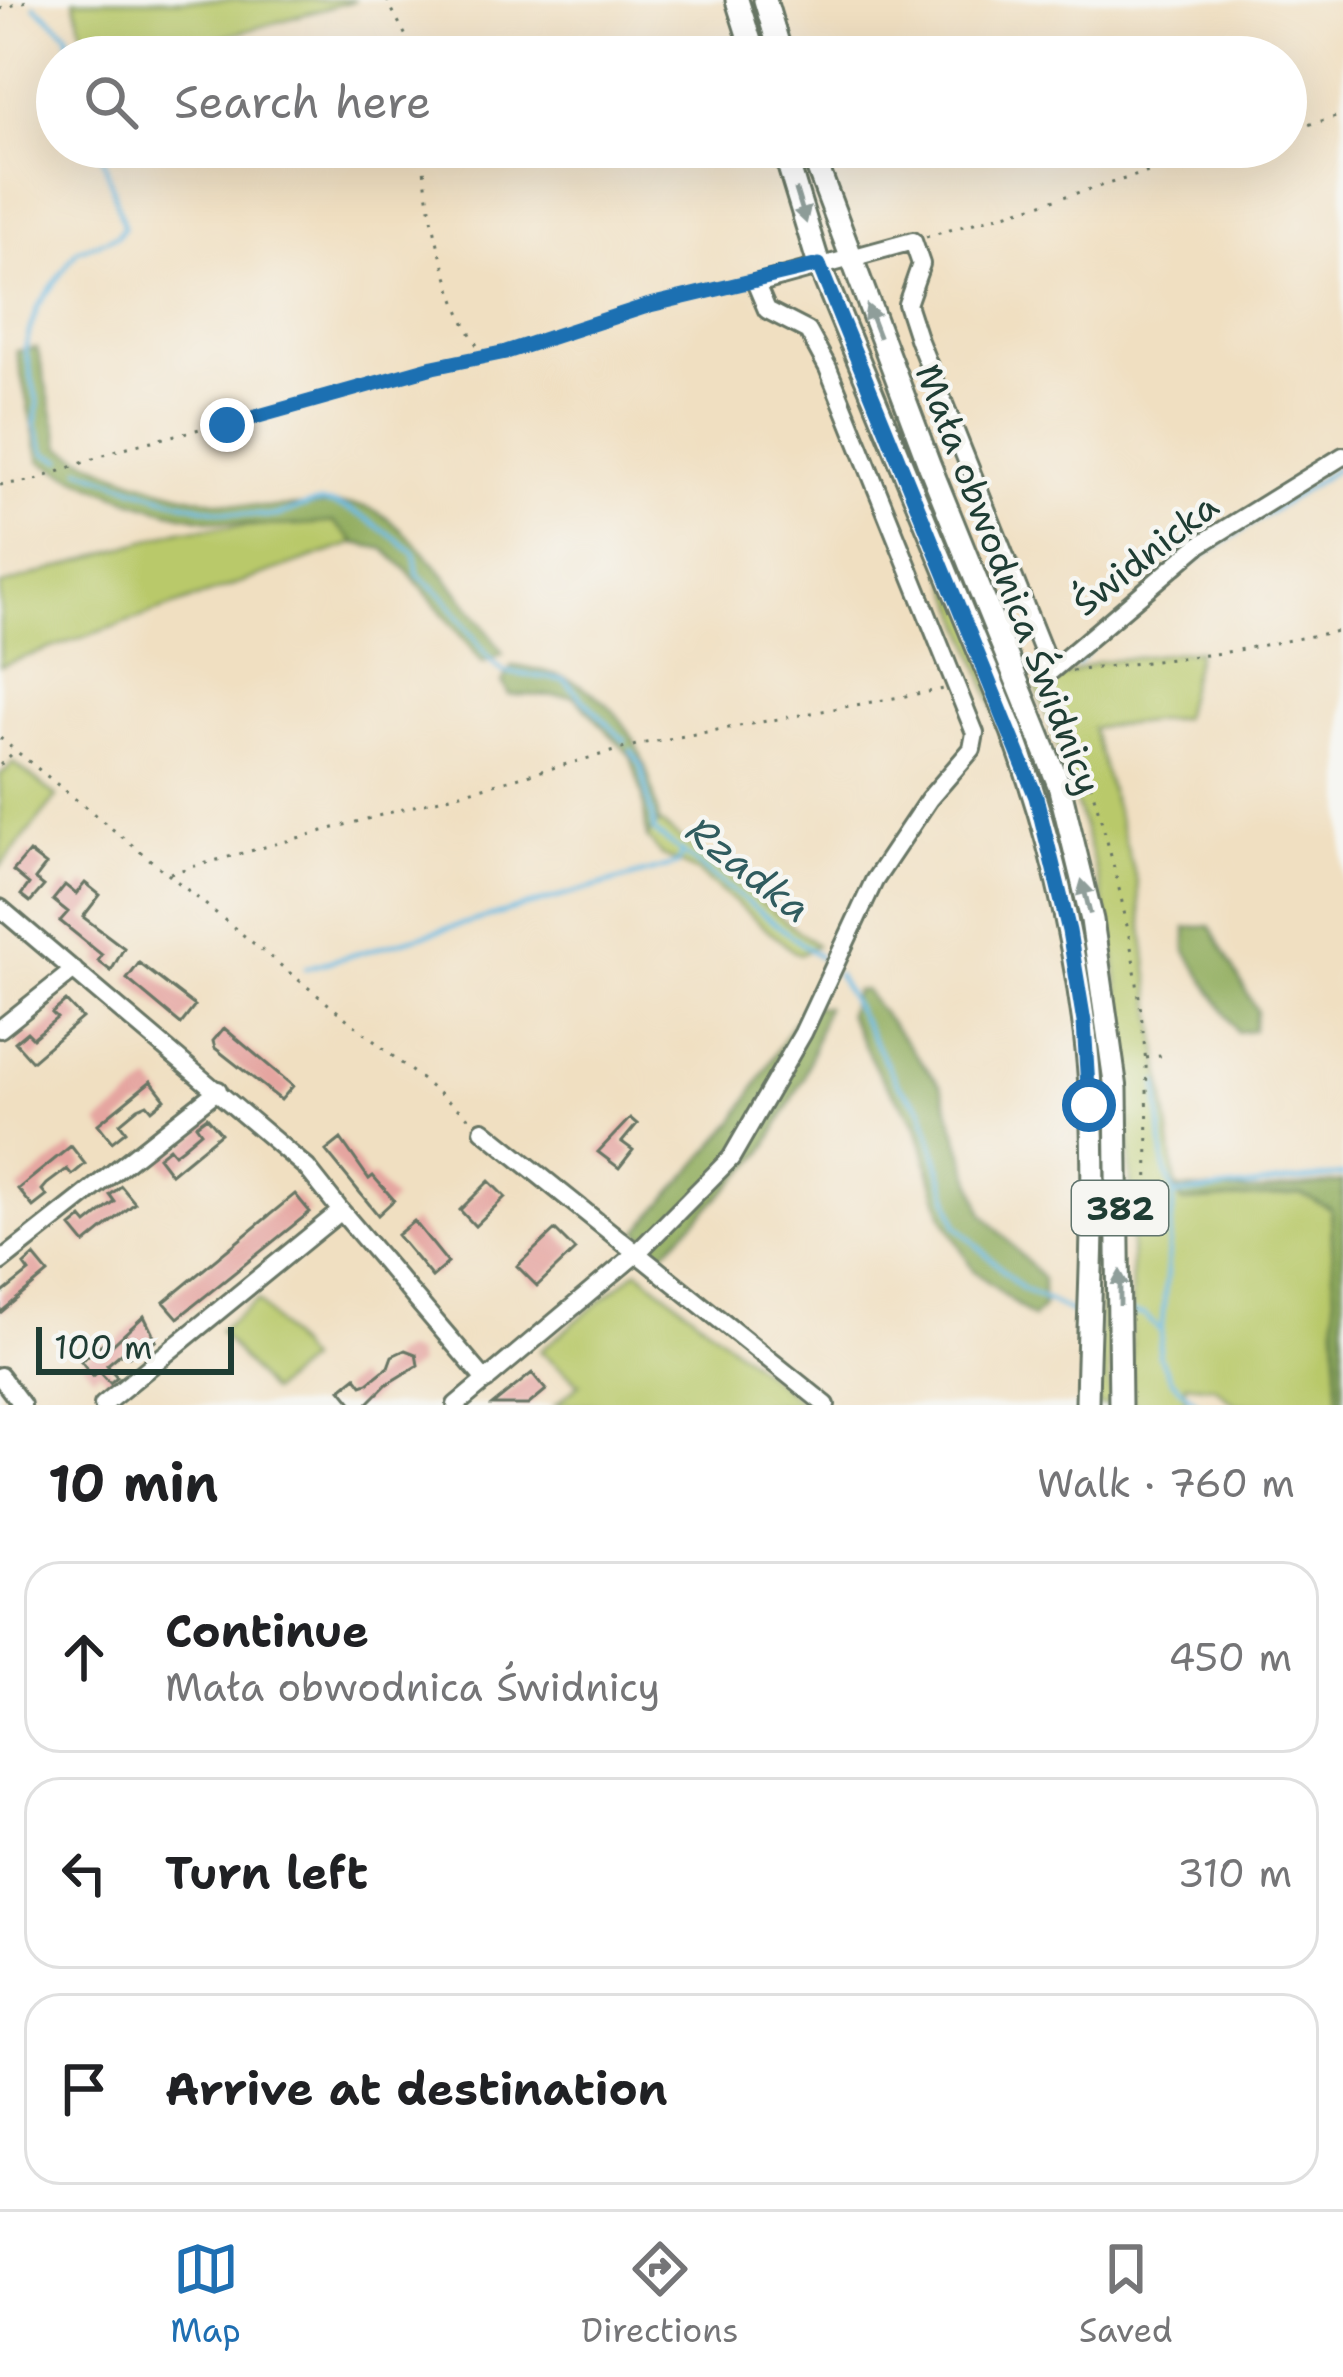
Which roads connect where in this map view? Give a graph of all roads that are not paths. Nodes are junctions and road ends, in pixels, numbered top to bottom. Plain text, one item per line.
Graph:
1 (737, 0) edge
2 (764, 0) edge
3 (748, 36) edge
4 (775, 36) edge
5 (789, 168) edge
6 (817, 168) edge
7 (848, 256) junction
8 (819, 265) junction
9 (1343, 456) edge
10 (0, 908) edge
11 (74, 970) junction
12 (0, 1029) edge
13 (218, 1090) junction
14 (483, 1130) road end
15 (341, 1210) junction
16 (637, 1253) junction
17 (0, 1262) edge
18 (0, 1376) edge
19 (486, 1381) junction
20 (22, 1405) edge
21 (103, 1405) edge
22 (456, 1405) edge
23 (826, 1405) edge
24 (1087, 1405) edge
25 (1120, 1405) edge

1 - 3 main road
2 - 4 main road
5 -> 8 main road, Mała obwodnica Świdnicy / 382
6 - 7 main road, Mała obwodnica Świdnicy / 382
7 - 8 street
7 - 9 street, Świdnicka
25 -> 7 main road, Mała obwodnica Świdnicy / 382
8 - 16 street
8 - 24 main road, Mała obwodnica Świdnicy / 382
10 - 11 street
11 - 12 street
11 - 13 street
13 - 15 street
13 - 17 street
14 - 16 street
15 - 19 street
15 - 21 street
16 - 19 street
16 - 23 street
18 - 20 street
19 - 22 street

